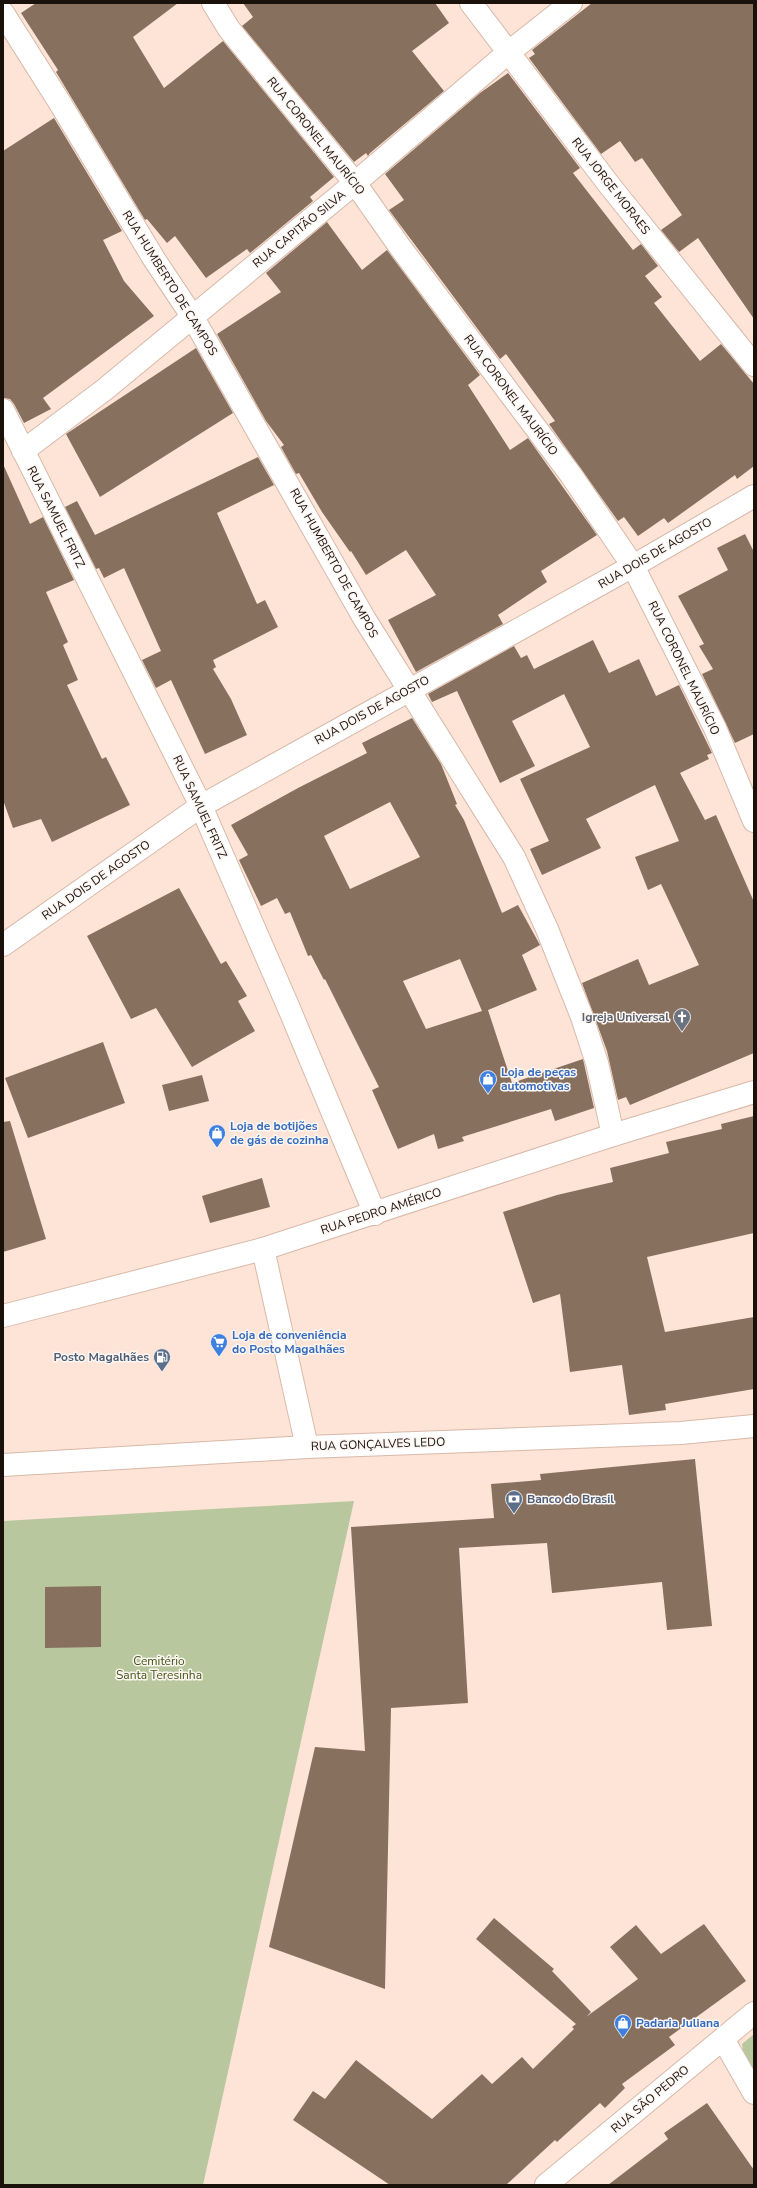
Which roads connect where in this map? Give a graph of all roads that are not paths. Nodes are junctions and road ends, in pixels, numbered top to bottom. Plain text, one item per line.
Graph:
1 (213, 3) edge
2 (471, 3) edge
3 (571, 3) edge
4 (3, 13) edge
5 (509, 52) junction
6 (355, 183) junction
7 (192, 316) junction
8 (754, 365) edge
9 (3, 410) edge
10 (23, 451) junction
11 (754, 496) edge
12 (633, 566) junction
13 (408, 691) junction
14 (201, 806) junction
15 (754, 821) edge
16 (3, 945) edge
17 (754, 1092) edge
18 (613, 1136) junction
19 (375, 1214) junction
20 (263, 1249) junction
21 (3, 1316) edge
22 (754, 1426) edge
23 (307, 1447) junction
24 (3, 1465) edge
25 (754, 2013) edge
26 (723, 2039) junction
27 (754, 2093) edge
28 (546, 2185) edge

1 - 6 street, RUA CORONEL MAURÍCIO
2 - 5 street, RUA JORGE MORAES
3 - 5 street, RUA CAPITÃO SILVA
4 - 7 street, RUA HUMBERTO DE CAMPOS
5 - 6 street, RUA CAPITÃO SILVA
5 - 8 street, RUA JORGE MORAES
6 - 7 street, RUA CAPITÃO SILVA
6 - 12 street, RUA CORONEL MAURÍCIO
7 - 10 street, RUA CAPITÃO SILVA
7 - 13 street, RUA HUMBERTO DE CAMPOS
9 - 10 street, RUA SAMUEL FRITZ
10 - 14 street, RUA SAMUEL FRITZ
11 - 12 street, RUA DOIS DE AGOSTO
12 - 13 street, RUA DOIS DE AGOSTO
12 - 15 street, RUA CORONEL MAURÍCIO
13 - 14 street, RUA DOIS DE AGOSTO
13 - 18 street, RUA HUMBERTO DE CAMPOS
14 - 16 street, RUA DOIS DE AGOSTO
14 - 19 street, RUA SAMUEL FRITZ
17 - 18 street, RUA PEDRO AMÉRICO
18 - 19 street, RUA PEDRO AMÉRICO
19 - 20 street, RUA PEDRO AMÉRICO
20 - 21 street, RUA PEDRO AMÉRICO
20 - 23 street
22 - 23 street, RUA GONÇALVES LEDO
23 - 24 street, RUA GONÇALVES LEDO
25 - 26 street, RUA SÃO PEDRO
26 - 27 street
26 - 28 street, RUA SÃO PEDRO

